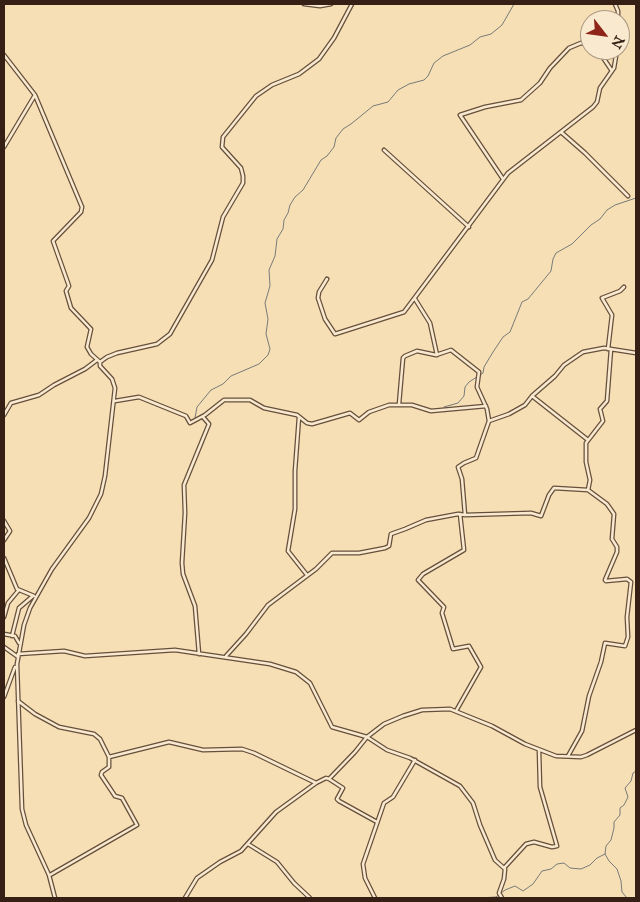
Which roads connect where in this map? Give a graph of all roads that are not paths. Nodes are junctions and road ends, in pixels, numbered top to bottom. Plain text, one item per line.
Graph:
1 (304, 4) edge
2 (331, 4) edge
3 (352, 4) edge
4 (322, 5) edge
5 (580, 43) edge
6 (4, 55) edge
7 (605, 60) edge
8 (614, 60) edge
9 (612, 70) junction
10 (35, 95) junction
11 (561, 132) junction
12 (4, 147) edge
13 (384, 150) dead end
14 (503, 179) junction
15 (628, 196) dead end
16 (469, 227) junction
17 (327, 279) dead end
18 (624, 287) dead end
19 (416, 299) junction
20 (609, 349) junction
21 (636, 352) edge
22 (437, 355) junction
23 (99, 361) junction
24 (532, 396) junction
25 (115, 401) junction
26 (399, 404) junction
27 (486, 406) junction
28 (4, 415) edge
29 (203, 417) junction
30 (300, 417) junction
31 (489, 421) junction
32 (588, 440) junction
33 (588, 490) junction
34 (460, 514) junction
35 (465, 515) junction
36 (4, 521) edge
37 (4, 540) edge
38 (4, 558) edge
39 (307, 576) junction
40 (18, 590) junction
41 (36, 595) junction
42 (4, 617) edge
43 (4, 634) edge
44 (12, 636) junction
45 (20, 644) junction
46 (4, 647) edge
47 (199, 654) junction
48 (18, 656) junction
49 (226, 656) junction
50 (17, 664) junction
51 (4, 697) edge
52 (18, 701) junction
53 (456, 711) junction
54 (636, 730) edge
55 (367, 736) junction
56 (539, 750) junction
57 (109, 756) junction
58 (568, 756) junction
59 (415, 760) junction
60 (329, 780) junction
61 (316, 783) junction
62 (378, 822) junction
63 (248, 844) junction
64 (504, 868) junction
65 (49, 875) junction
66 (55, 898) edge
67 (185, 898) edge
68 (310, 898) edge
69 (375, 898) edge
70 (502, 898) edge

1 - 4 street
2 - 4 street
3 - 23 street
5 - 14 street
6 - 10 street
7 - 9 street
8 - 9 street
9 - 11 street
10 - 12 street
10 - 23 street
11 - 14 street
11 - 15 street
13 - 16 street
14 - 16 street
16 - 19 street
17 - 19 street
18 - 20 street
19 - 22 street
20 - 21 street
20 - 24 street
20 - 32 street
22 - 26 street
22 - 27 street
23 - 25 street
23 - 28 street
24 - 31 street
24 - 32 street
25 - 29 street
25 - 41 street
26 - 27 street
26 - 30 street
27 - 31 street
29 - 30 street
29 - 47 street
30 - 39 street
31 - 35 street
32 - 33 street
33 - 35 street
33 - 58 street
34 - 35 street
34 - 39 street
34 - 53 street
36 - 37 street
38 - 40 street
39 - 49 street
40 - 41 street
40 - 42 street
41 - 44 street
41 - 45 street
43 - 44 street
44 - 45 street
45 - 48 street
46 - 48 street
47 - 48 street
47 - 49 street
48 - 50 street
49 - 55 street
50 - 51 street
50 - 52 street
52 - 57 street
52 - 65 street
53 - 55 street
53 - 56 street
54 - 58 street
55 - 59 street
55 - 60 street
56 - 58 street
56 - 64 street
57 - 61 street
57 - 65 street
59 - 62 street
59 - 64 street
60 - 61 street
60 - 62 street
61 - 63 street
62 - 69 street
63 - 67 street
63 - 68 street
64 - 70 street
65 - 66 street

